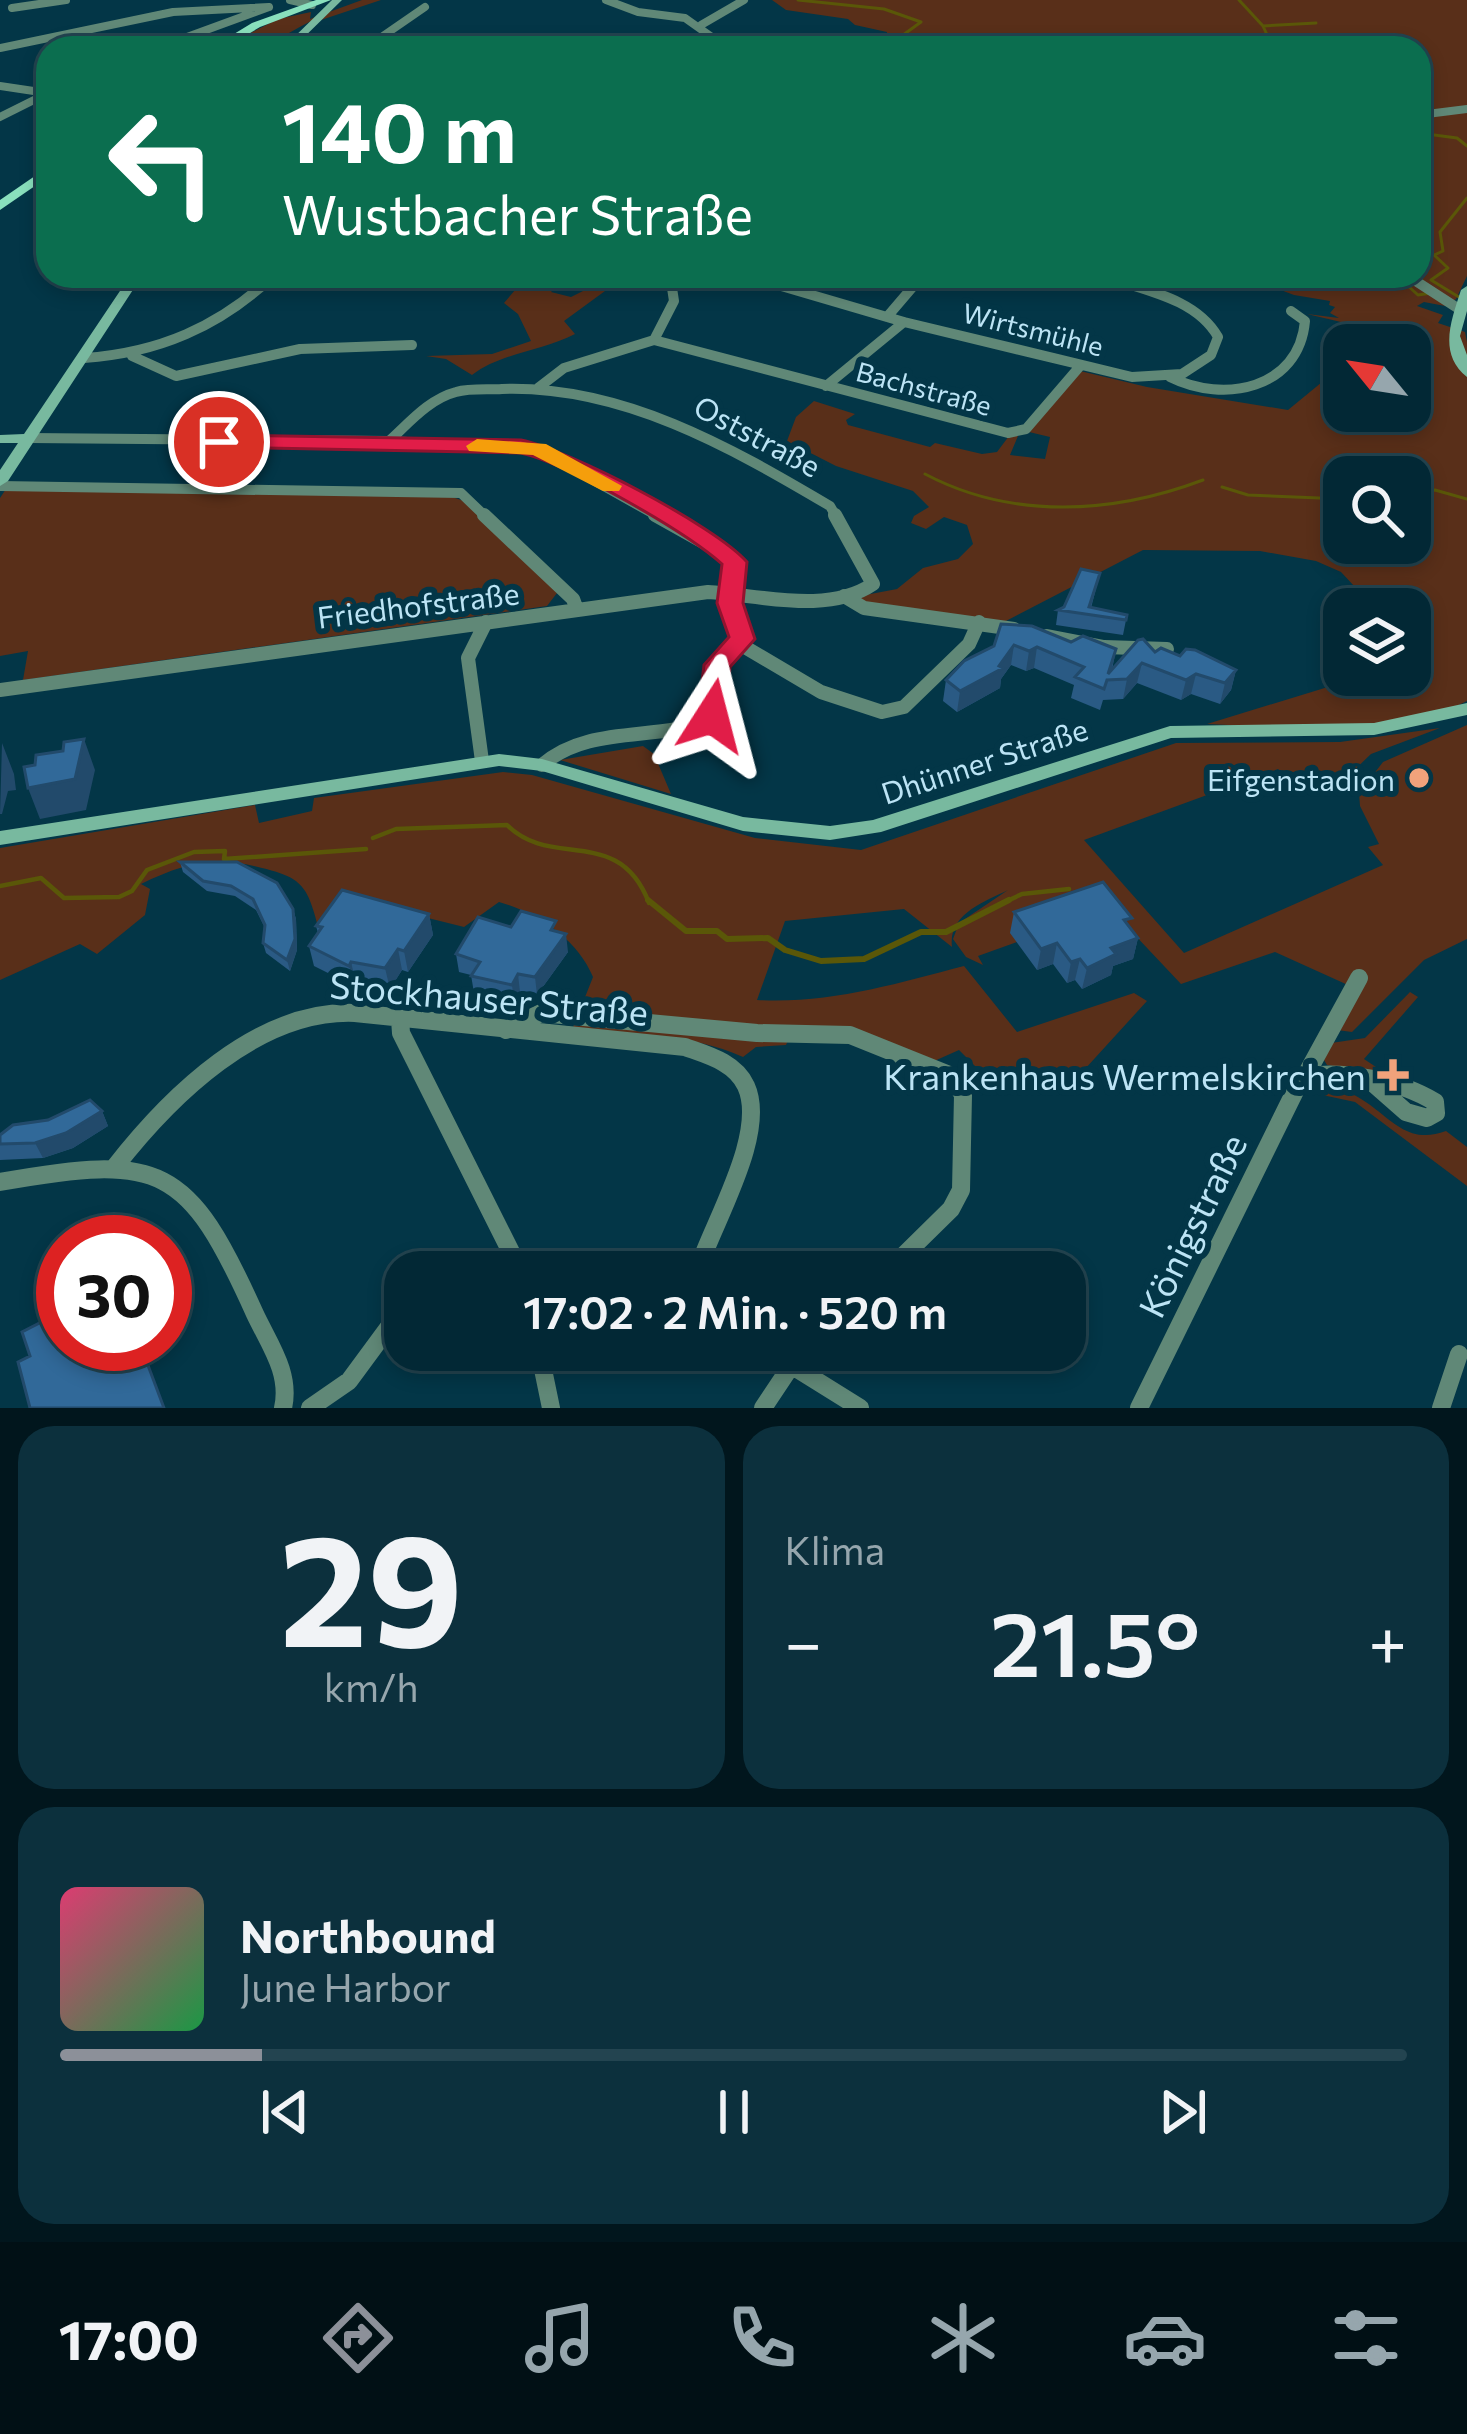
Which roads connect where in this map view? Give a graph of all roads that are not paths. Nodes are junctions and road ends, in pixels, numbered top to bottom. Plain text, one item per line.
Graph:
1 (66, 0) edge
2 (286, 0) edge
3 (337, 0) edge
4 (606, 0) edge
5 (744, 0) edge
6 (425, 7) dead end
7 (12, 8) dead end
8 (317, 8) edge
9 (701, 25) junction
10 (53, 36) edge
11 (191, 36) edge
12 (237, 36) edge
13 (297, 36) edge
14 (383, 36) edge
15 (712, 36) edge
16 (36, 40) edge
17 (0, 48) edge
18 (0, 86) edge
19 (36, 91) edge
20 (36, 99) edge
21 (1467, 109) edge
22 (1431, 114) edge
23 (0, 117) edge
24 (36, 180) edge
25 (0, 206) edge
26 (1431, 286) edge
27 (128, 288) edge
28 (260, 288) edge
29 (672, 288) edge
30 (788, 288) edge
31 (912, 288) edge
32 (1136, 288) edge
33 (1463, 300) edge
34 (1291, 311) dead end
35 (887, 317) junction
36 (904, 322) junction
37 (654, 340) junction
38 (412, 345) dead end
39 (132, 356) junction
40 (84, 358) junction
41 (1081, 365) junction
42 (1467, 374) edge
43 (1170, 377) junction
44 (826, 386) junction
45 (538, 388) junction
46 (29, 438) junction
47 (0, 439) edge
48 (389, 441) junction
49 (0, 484) edge
50 (730, 593) junction
51 (844, 596) junction
52 (577, 610) junction
53 (486, 622) junction
54 (979, 622) junction
55 (738, 644) junction
56 (1167, 649) edge
57 (0, 690) edge
58 (1458, 712) edge
59 (482, 761) junction
60 (542, 766) junction
61 (0, 838) edge
62 (1359, 978) dead end
63 (400, 1019) junction
64 (506, 1030) junction
65 (1307, 1073) junction
66 (1372, 1083) dead end
67 (114, 1168) junction
68 (0, 1182) edge
69 (510, 1251) edge
70 (705, 1251) edge
71 (908, 1251) edge
72 (384, 1334) edge
73 (1459, 1354) dead end
74 (543, 1371) edge
75 (788, 1371) edge
76 (799, 1371) edge
77 (283, 1408) edge
78 (310, 1408) edge
79 (551, 1408) edge
80 (763, 1408) edge
81 (860, 1408) edge
82 (1139, 1408) edge
83 (1442, 1408) edge

1 - 7 street
2 - 8 street
3 - 8 main road
4 - 9 street
5 - 9 street
6 - 14 street
8 - 12 main road
8 - 13 main road
9 - 15 street
10 - 11 street
16 - 17 street
18 - 19 street
20 - 23 street
21 - 22 street
24 - 25 main road
26 - 33 street
27 - 40 main road
28 - 39 street
29 - 37 street
30 - 35 street, Wirtsmühle
31 - 35 street
32 - 43 street
33 - 42 main road
34 - 43 street, Wirtsmühle
35 - 36 street, Wirtsmühle
36 - 41 street, Wirtsmühle
36 - 44 street, Bachstraße
37 - 44 street
37 - 45 street
38 - 39 street
39 - 40 street
40 - 46 main road
41 - 43 street, Wirtsmühle
41 - 44 street, Bachstraße
45 - 48 street
45 - 51 street, Oststraße
46 - 47 main road
46 - 48 street
46 - 49 main road
48 - 50 street
49 - 52 street
50 - 51 street, Friedhofstraße
50 - 52 street, Friedhofstraße
50 - 55 street
51 - 54 street, Friedhofstraße
52 - 53 street, Friedhofstraße
53 - 57 street, Friedhofstraße
53 - 59 street
54 - 55 street
54 - 56 street, Friedhofstraße
55 - 60 street, Dhünner Straße
58 - 60 main road, Dhünner Straße
59 - 60 main road, Dhünner Straße
59 - 61 main road, Dhünner Straße
62 - 65 street, Königstraße
63 - 64 street, Stockhauser Straße
63 - 67 street, Stockhauser Straße
63 - 69 street
64 - 70 street, Stockhauser Straße
64 - 71 street
65 - 66 street
65 - 82 street, Königstraße
67 - 68 street
67 - 77 street
72 - 78 street
73 - 83 street
74 - 79 street
75 - 80 street
76 - 81 street

